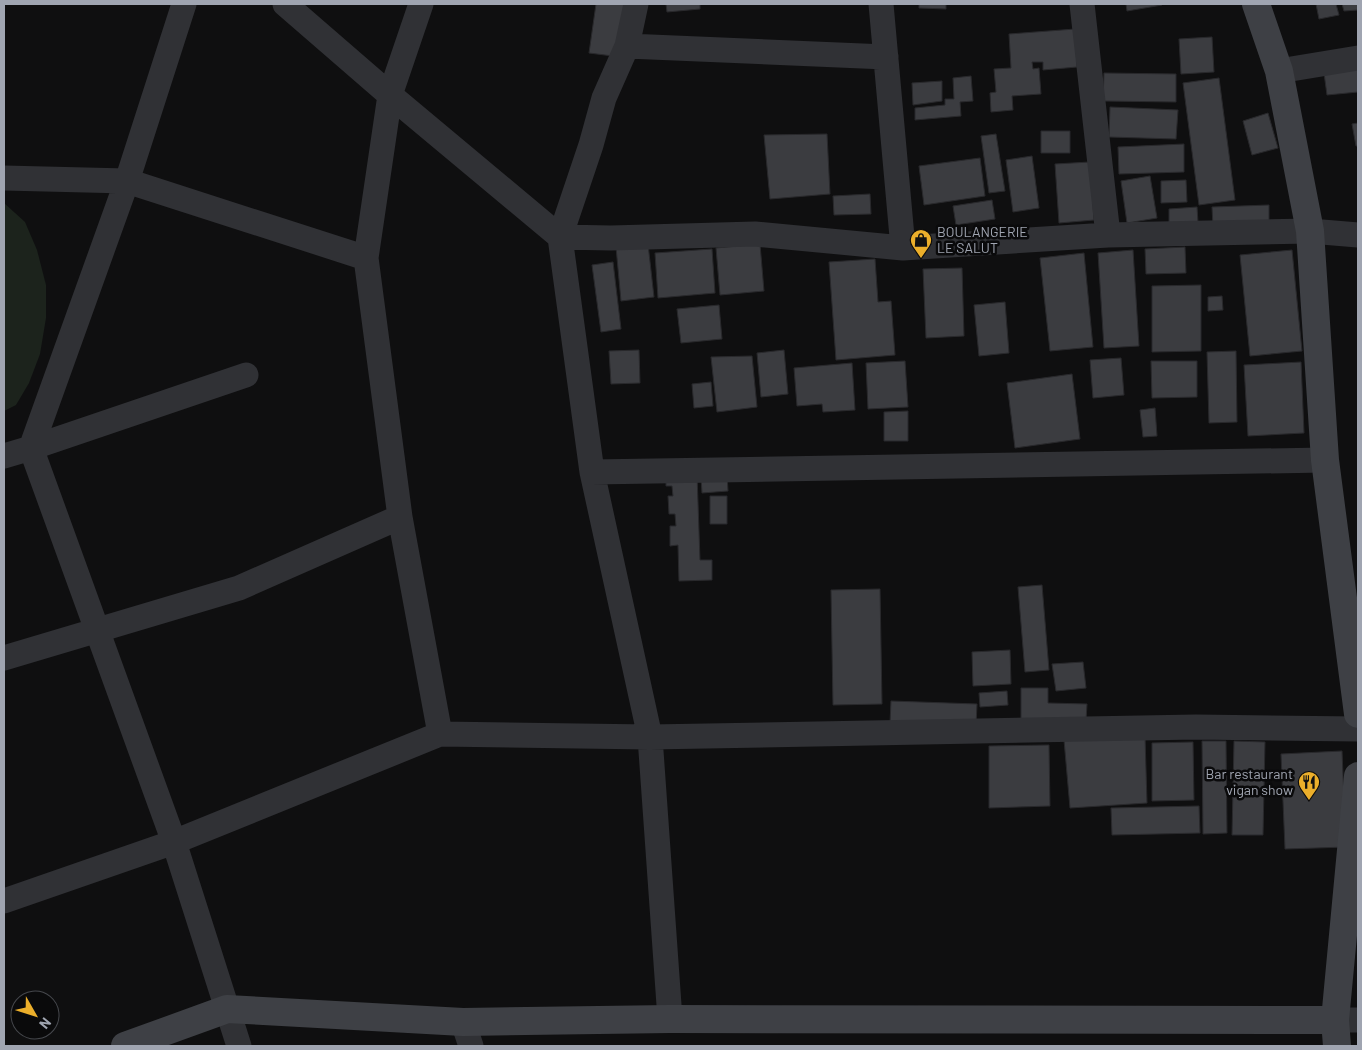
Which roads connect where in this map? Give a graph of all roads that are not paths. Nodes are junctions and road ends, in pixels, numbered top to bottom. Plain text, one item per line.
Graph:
1 (184, 4) edge
2 (285, 4) edge
3 (421, 4) edge
4 (636, 4) edge
5 (881, 4) edge
6 (1082, 4) edge
7 (1256, 4) edge
8 (627, 46) junction
9 (886, 57) junction
10 (1358, 58) edge
11 (1279, 71) junction
12 (390, 94) junction
13 (4, 178) edge
14 (128, 181) junction
15 (1310, 231) junction
16 (1108, 235) junction
17 (1358, 236) edge
18 (560, 237) junction
19 (903, 248) junction
20 (366, 258) junction
21 (246, 375) dead end
22 (31, 448) junction
23 (4, 456) edge
24 (1325, 460) junction
25 (592, 472) junction
26 (400, 517) junction
27 (97, 631) junction
28 (4, 658) edge
29 (1358, 714) edge
30 (1358, 729) edge
31 (440, 734) junction
32 (650, 737) junction
33 (1358, 776) edge
34 (174, 842) junction
35 (4, 901) edge
36 (227, 1009) junction
37 (670, 1019) junction
38 (1343, 1029) edge
39 (467, 1034) edge
40 (125, 1046) edge
41 (239, 1046) edge

1 - 14 street
2 - 12 street
3 - 12 street
4 - 8 street
5 - 9 street
6 - 16 street
7 - 11 street
8 - 9 street
8 - 18 street
9 - 19 street
10 - 11 street
11 - 15 street
12 - 18 street
12 - 20 street
13 - 14 street
14 - 20 street
14 - 22 street
15 - 16 street
15 - 17 street
15 - 24 street
16 - 19 street
18 - 19 street
18 - 25 street
20 - 26 street
21 - 22 street
22 - 23 street
22 - 27 street
24 - 25 street
24 - 29 street
25 - 32 street
26 - 27 street
26 - 31 street
27 - 28 street
27 - 34 street
30 - 32 street
31 - 32 street
31 - 34 street
32 - 37 street
33 - 38 street
34 - 35 street
34 - 36 street
36 - 39 street
36 - 40 street
36 - 41 street
37 - 38 street
37 - 39 street

